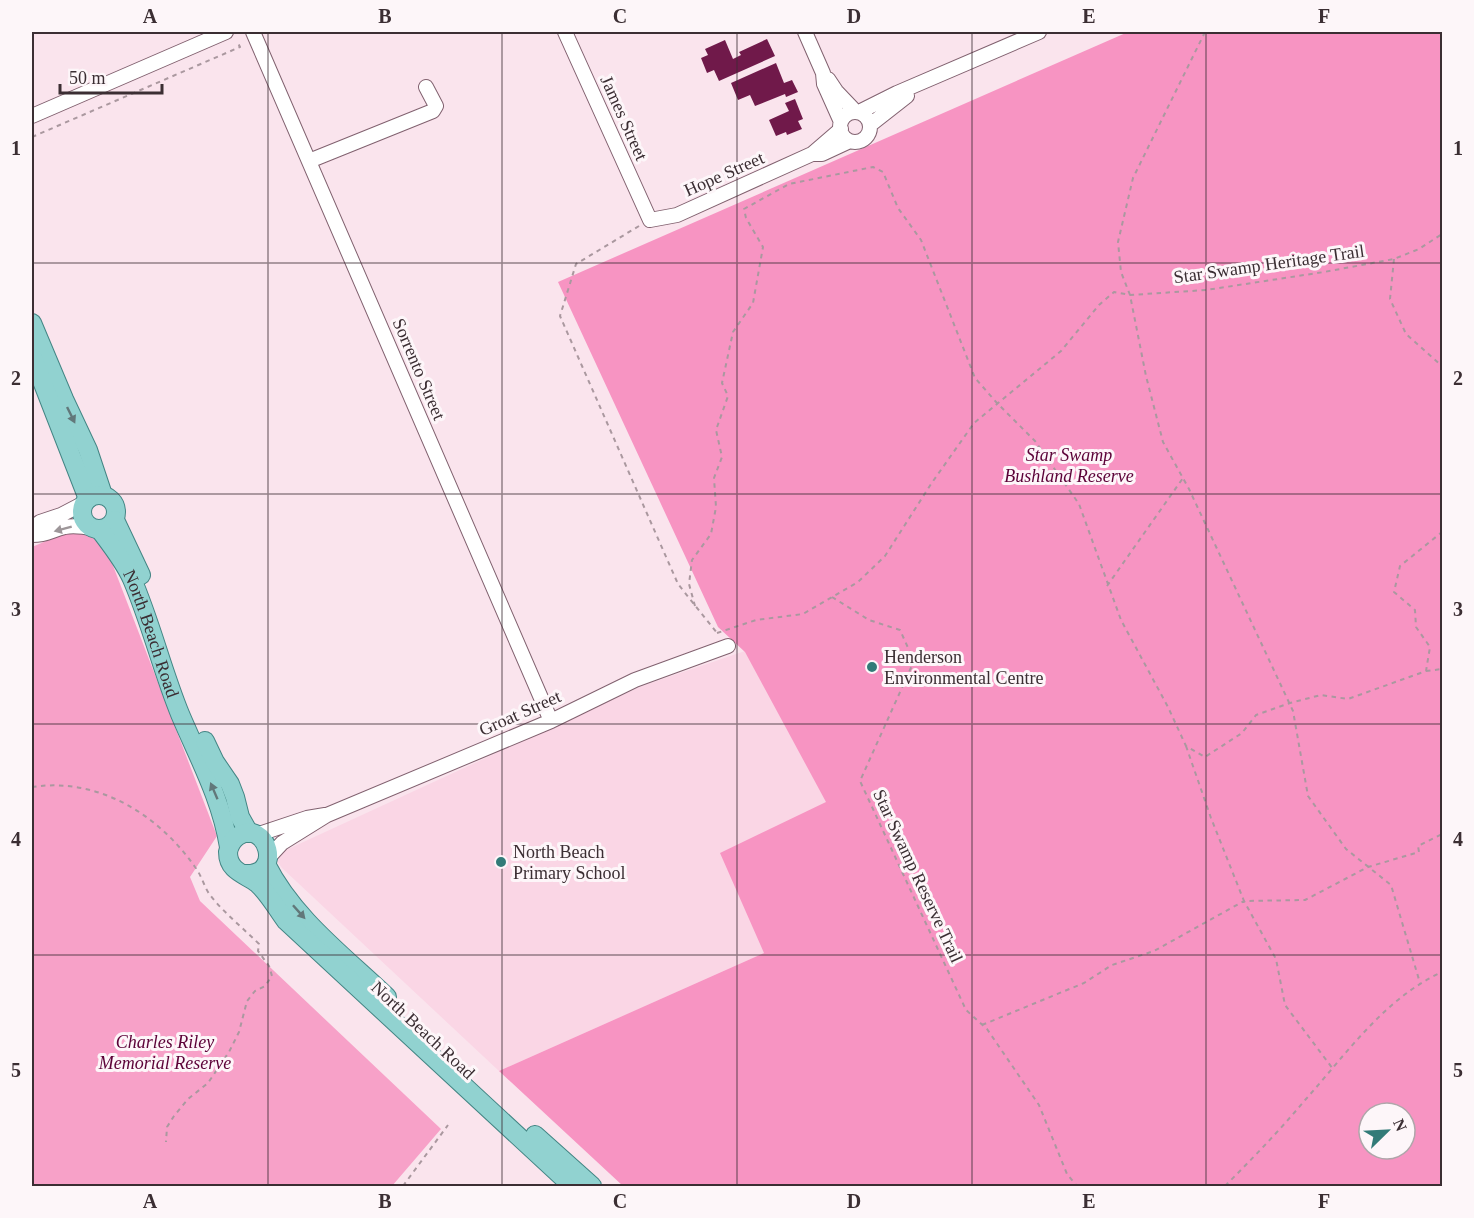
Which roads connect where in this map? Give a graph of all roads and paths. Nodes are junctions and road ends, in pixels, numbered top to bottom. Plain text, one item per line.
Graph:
1 (226, 32) edge
2 (253, 32) edge
3 (565, 32) edge
4 (805, 32) edge
5 (1039, 32) edge
6 (1205, 32) edge
7 (1011, 37) edge
8 (237, 41) dead end
9 (823, 73) junction
10 (426, 87) dead end
11 (911, 89) junction
12 (858, 112) junction
13 (32, 116) edge
14 (841, 125) junction
15 (870, 125) junction
16 (32, 137) edge
17 (850, 141) junction
18 (812, 154) junction
19 (309, 161) junction
20 (650, 220) junction
21 (1443, 234) edge
22 (1394, 259) junction
23 (1130, 295) junction
24 (32, 323) edge
25 (32, 355) edge
26 (1443, 366) edge
27 (997, 403) junction
28 (1183, 478) junction
29 (92, 499) junction
30 (103, 526) junction
31 (32, 528) edge
32 (1443, 532) edge
33 (32, 535) edge
34 (1107, 586) junction
35 (832, 597) junction
36 (695, 606) junction
37 (717, 633) junction
38 (728, 646) joint
39 (1443, 669) edge
40 (1426, 671) junction
41 (1290, 703) junction
42 (551, 721) junction
43 (1186, 746) junction
44 (32, 787) edge
45 (327, 815) junction
46 (253, 834) junction
47 (1443, 834) edge
48 (229, 847) junction
49 (268, 860) junction
50 (1368, 867) junction
51 (244, 874) junction
52 (1244, 901) junction
53 (1443, 972) edge
54 (1420, 982) junction
55 (982, 1025) junction
56 (1333, 1069) junction
57 (448, 1125) dead end
58 (166, 1142) dead end
59 (403, 1186) edge
60 (572, 1186) edge
61 (592, 1186) edge
62 (1077, 1186) edge
63 (1225, 1186) edge

1 - 13 street
2 - 19 street, Sorrento Street
3 - 20 street, James Street
4 - 9 street
5 - 7 street
6 - 23 path
7 - 11 street
8 - 16 path
9 - 12 street
9 - 14 street
10 - 19 street
11 - 12 street
11 - 15 street
12 - 14 street
12 - 15 street
14 - 17 street
14 - 18 street, Hope Street
15 - 17 street
17 - 18 street, Hope Street
18 - 20 street, Hope Street
19 - 42 street, Sorrento Street
20 - 36 path
21 - 22 path, Star Swamp Heritage Trail
22 - 23 path, Star Swamp Heritage Trail
22 - 26 path
23 - 27 path, Star Swamp Heritage Trail
23 - 28 path
24 -> 29 main road
25 - 29 main road
27 - 34 path
27 - 35 path, Star Swamp Heritage Trail
27 - 36 path
28 - 34 path
28 - 41 path
29 - 30 main road
29 - 30 main road
29 - 31 street
30 -> 33 street
30 - 46 main road, North Beach Road
48 -> 30 main road, North Beach Road
32 - 40 path
34 - 43 path
35 - 37 path, Star Swamp Heritage Trail
35 - 55 path, Star Swamp Reserve Trail
36 - 37 path
37 - 38 path
38 - 42 street, Groat Street
39 - 40 path
40 - 41 path
41 - 43 path
41 - 50 path
42 - 45 street, Groat Street
43 - 52 path
44 - 58 path
45 - 46 street, Groat Street
45 - 49 street, Groat Street
46 - 48 main road
46 - 49 main road, North Beach Road
47 - 50 path
48 - 51 main road, North Beach Road
49 - 51 main road
49 -> 61 main road, North Beach Road
50 - 52 path
50 - 54 path
51 - 60 main road, North Beach Road
52 - 55 path
52 - 56 path
53 - 54 path
54 - 56 path
55 - 62 path, Star Swamp Reserve Trail
56 - 63 path
57 - 59 path

